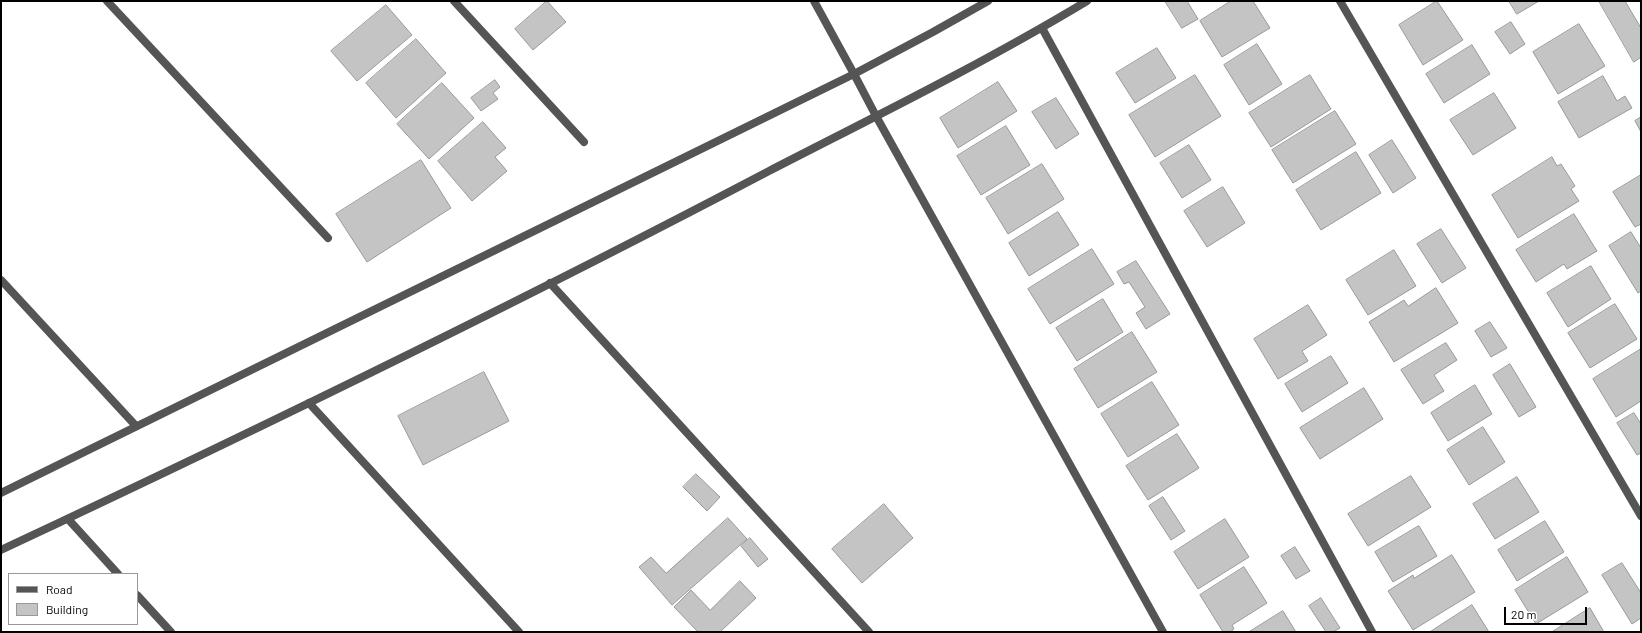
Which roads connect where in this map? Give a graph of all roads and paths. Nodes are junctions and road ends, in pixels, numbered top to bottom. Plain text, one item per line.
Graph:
1 (107, 1) edge
2 (454, 1) edge
3 (814, 1) edge
4 (988, 1) edge
5 (1087, 1) edge
6 (1340, 1) edge
7 (1042, 28) junction
8 (854, 74) junction
9 (876, 116) junction
10 (584, 142) dead end
11 (328, 238) dead end
12 (1, 280) edge
13 (550, 283) junction
14 (309, 403) junction
15 (136, 426) junction
16 (1, 492) edge
17 (1641, 516) edge
18 (68, 519) junction
19 (1, 550) edge
20 (117, 573) edge
21 (138, 596) edge
22 (171, 632) edge
23 (519, 632) edge
24 (869, 632) edge
25 (1162, 632) edge
26 (1372, 632) edge

1 - 11 street
2 - 10 street
3 - 8 street
4 - 8 street
5 - 7 street
6 - 17 street
7 - 9 street
7 - 26 street
8 - 9 street
8 - 15 street
9 - 13 street
9 - 25 street
12 - 15 street
13 - 14 street
13 - 24 street
14 - 18 street
14 - 23 street
15 - 16 street
18 - 19 street
18 - 20 street
21 - 22 street

